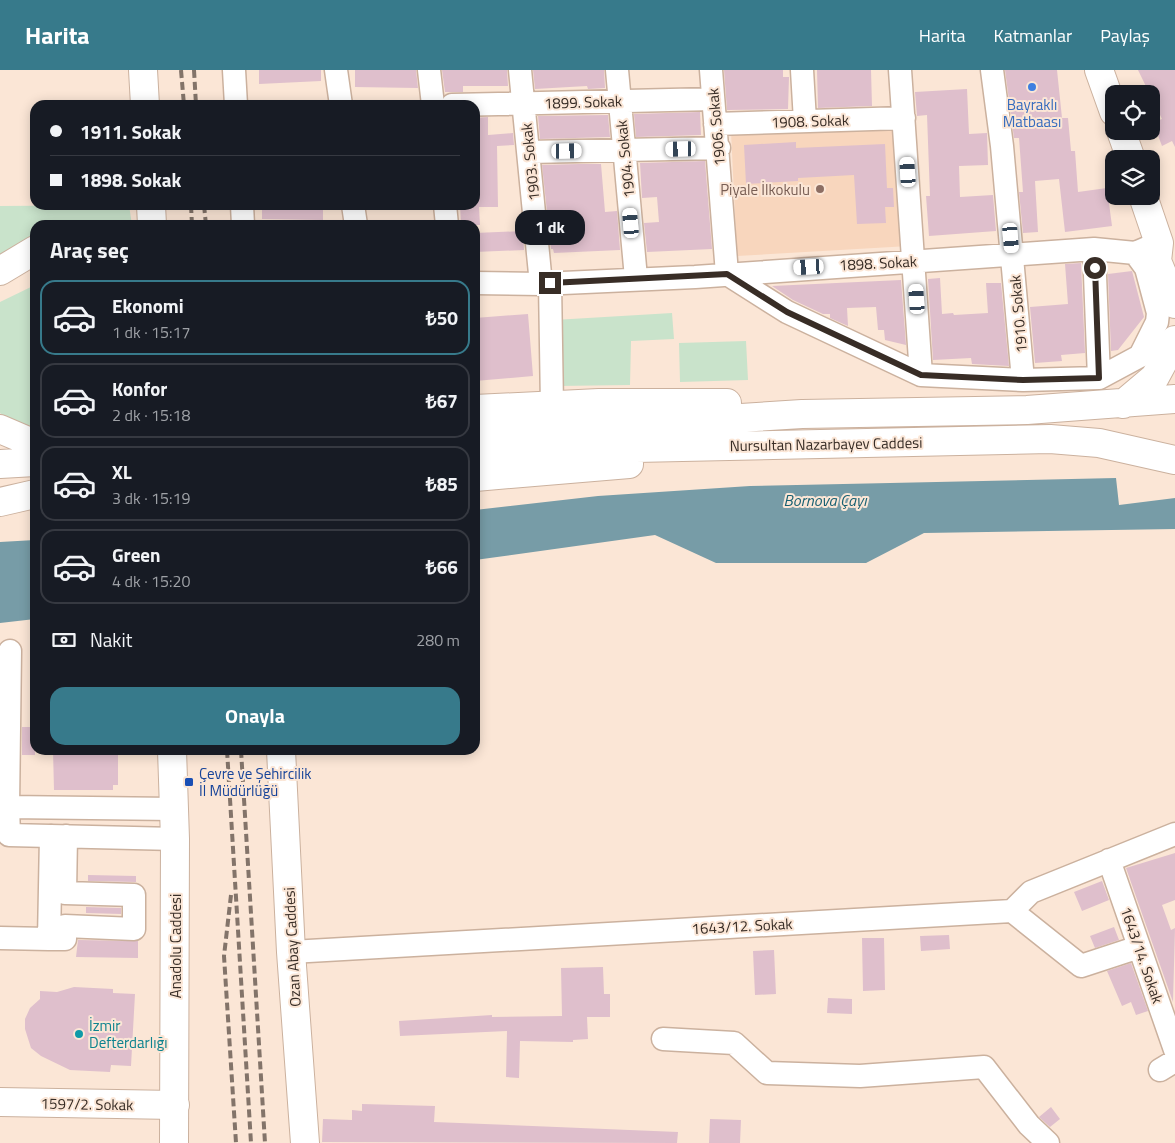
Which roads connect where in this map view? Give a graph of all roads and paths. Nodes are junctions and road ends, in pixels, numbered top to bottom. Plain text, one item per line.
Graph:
1 (144, 70) edge
2 (234, 70) edge
3 (336, 70) edge
4 (429, 70) edge
5 (520, 70) edge
6 (617, 70) edge
7 (711, 70) edge
8 (802, 70) edge
9 (900, 70) edge
10 (992, 70) edge
11 (1099, 70) edge
12 (1105, 87) edge
13 (713, 99) junction
14 (146, 100) edge
15 (236, 100) edge
16 (340, 100) edge
17 (432, 100) edge
18 (619, 101) junction
19 (524, 104) junction
20 (480, 105) edge
21 (904, 118) junction
22 (805, 121) junction
23 (715, 124) junction
24 (718, 148) junction
25 (625, 150) junction
26 (528, 152) junction
27 (1145, 205) edge
28 (1094, 249) junction
29 (1156, 250) edge
30 (30, 252) edge
31 (1012, 256) junction
32 (914, 261) junction
33 (30, 265) edge
34 (0, 271) edge
35 (727, 274) junction
36 (0, 276) edge
37 (636, 278) junction
38 (480, 284) edge
39 (546, 284) junction
40 (1175, 304) edge
41 (1175, 340) edge
42 (921, 375) junction
43 (1099, 378) junction
44 (1023, 380) junction
45 (1175, 398) edge
46 (1123, 404) junction
47 (552, 407) junction
48 (480, 409) edge
49 (802, 414) junction
50 (2, 429) edge
51 (480, 435) edge
52 (30, 442) edge
53 (726, 446) junction
54 (480, 455) edge
55 (1175, 460) edge
56 (30, 462) edge
57 (0, 464) edge
58 (480, 477) edge
59 (30, 484) edge
60 (0, 486) edge
61 (30, 495) edge
62 (0, 502) edge
63 (10, 650) dead end
64 (172, 755) edge
65 (281, 755) edge
66 (8, 807) junction
67 (174, 809) junction
68 (1175, 834) edge
69 (58, 836) junction
70 (174, 839) junction
71 (1109, 860) junction
72 (65, 893) junction
73 (1012, 911) junction
74 (57, 932) junction
75 (0, 938) edge
76 (1139, 947) junction
77 (291, 952) junction
78 (663, 1039) dead end
79 (1175, 1050) edge
80 (0, 1102) edge
81 (175, 1105) junction
82 (174, 1143) edge
83 (305, 1143) edge
84 (1048, 1143) edge

1 - 14 main road
2 - 15 street
3 - 16 street
4 - 17 street
5 - 19 street, 1903. Sokak
6 - 18 street, 1904. Sokak
7 - 13 street, 1906. Sokak
8 - 22 street
9 - 21 street
10 - 31 street, 1910. Sokak
11 - 12 main road
13 - 18 street, 1899. Sokak
13 - 23 street, 1906. Sokak
18 - 19 street, 1899. Sokak
18 - 25 street, 1904. Sokak
19 - 20 street, 1899. Sokak
19 - 26 street, 1903. Sokak
21 - 22 street, 1908. Sokak
21 - 32 street
22 - 23 street, 1908. Sokak
23 - 24 street, 1906. Sokak
24 - 25 street
24 - 35 street, 1906. Sokak
25 - 26 street
25 - 37 street, 1904. Sokak
26 - 39 street, 1903. Sokak
27 - 29 main road
28 - 29 street, 1898. Sokak
28 - 31 street, 1898. Sokak
28 - 43 street
29 - 40 main road
29 - 43 street
30 - 34 main road
31 - 32 street, 1898. Sokak
31 - 44 street, 1910. Sokak
32 - 35 street, 1898. Sokak
32 - 42 street
33 - 36 main road
35 - 37 street, 1898. Sokak
35 - 42 street
37 - 39 street, 1898. Sokak
38 - 39 street, 1898. Sokak
39 - 47 street, 1903. Sokak
41 - 46 main road
42 - 44 street
43 - 44 street
45 - 46 main road, Nursultan Nazarbayev Caddesi
46 - 49 main road, Nursultan Nazarbayev Caddesi
47 - 48 main road
47 - 49 main road
49 - 51 main road, Nursultan Nazarbayev Caddesi
50 - 52 main road
53 - 54 main road, Nursultan Nazarbayev Caddesi
53 - 55 main road, Nursultan Nazarbayev Caddesi
53 - 58 main road
56 - 57 main road
59 - 60 main road
61 - 62 main road
63 - 66 street
64 - 67 main road, Anadolu Caddesi
65 - 77 main road, Ozan Abay Caddesi
66 - 67 street
66 - 69 street
67 - 70 main road, Anadolu Caddesi
68 - 71 street
69 - 70 street
69 - 72 street
69 - 74 street
70 - 81 main road, Anadolu Caddesi
71 - 73 street
71 - 76 street, 1643/14. Sokak
72 - 74 street
72 - 74 street
73 - 76 street
73 - 77 street, 1643/12. Sokak
74 - 75 street
76 - 79 street, 1643/14. Sokak
77 - 83 main road, Ozan Abay Caddesi
78 - 84 street
80 - 81 main road, 1597/2. Sokak
81 - 82 main road, Anadolu Caddesi

